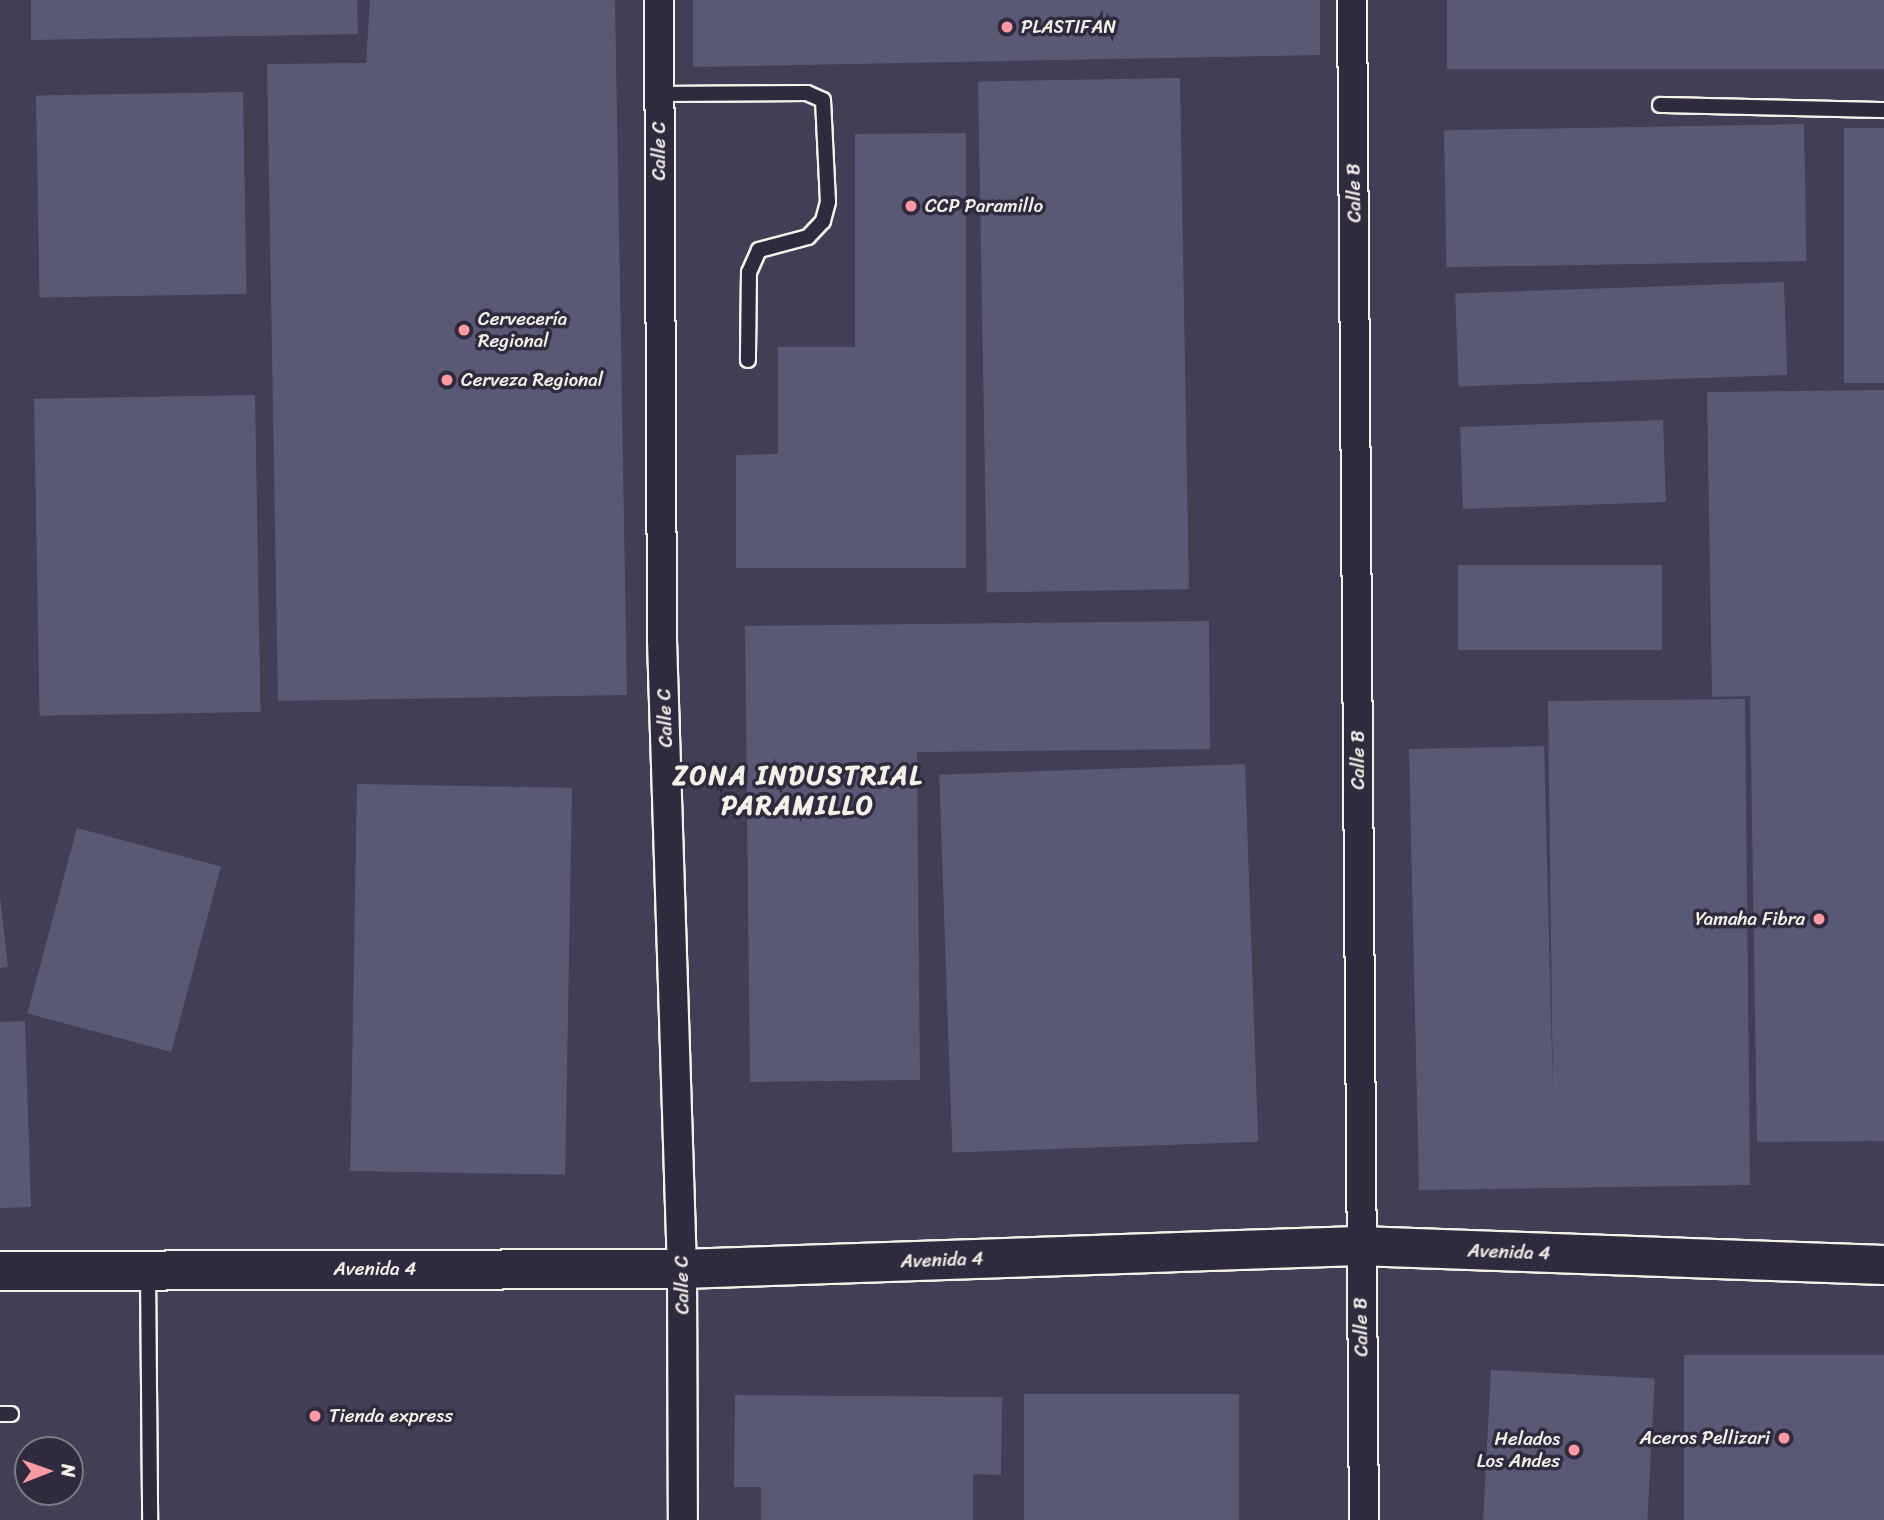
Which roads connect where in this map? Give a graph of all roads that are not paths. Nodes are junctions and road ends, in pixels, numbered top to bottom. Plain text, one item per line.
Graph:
1 (659, 0) edge
2 (1352, 0) edge
3 (659, 93) junction
4 (1660, 106) dead end
5 (1884, 110) edge
6 (748, 360) dead end
7 (1359, 1247) junction
8 (1884, 1265) edge
9 (682, 1269) junction
10 (148, 1270) junction
11 (0, 1271) edge
12 (150, 1520) edge
13 (682, 1520) edge
14 (1364, 1520) edge

1 - 3 street, Calle C
2 - 7 street, Calle B
3 - 6 lane
3 - 9 street, Calle C
4 - 5 lane
7 - 8 main road, Avenida 4
7 - 9 main road, Avenida 4
7 - 14 street, Calle B
9 - 10 main road, Avenida 4
9 - 13 street, Calle C
10 - 11 main road, Avenida 4
10 - 12 lane

